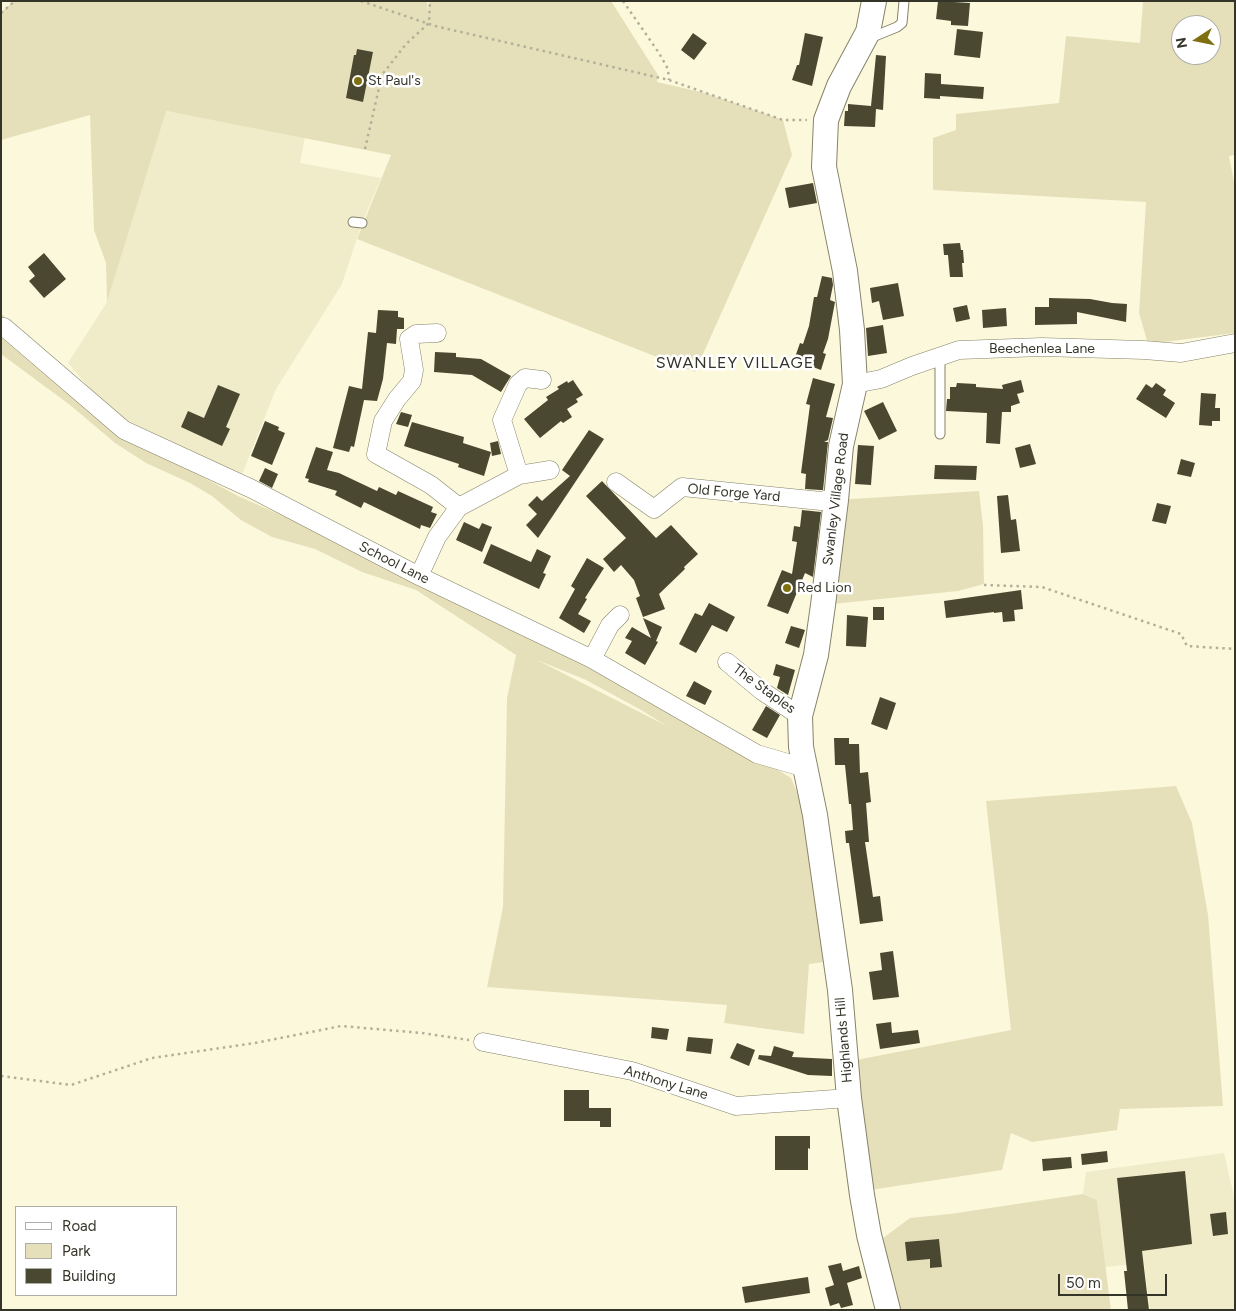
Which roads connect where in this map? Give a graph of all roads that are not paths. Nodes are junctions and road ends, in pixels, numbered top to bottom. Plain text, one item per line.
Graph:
1 (874, 1) edge
2 (904, 1) edge
3 (865, 40) junction
4 (1, 327) edge
5 (437, 333) dead end
6 (1235, 343) edge
7 (940, 356) junction
8 (542, 380) dead end
9 (855, 384) junction
10 (940, 434) dead end
11 (550, 470) dead end
12 (519, 475) junction
13 (616, 482) dead end
14 (837, 497) junction
15 (459, 507) junction
16 (419, 576) junction
17 (620, 616) dead end
18 (592, 658) junction
19 (727, 662) dead end
20 (800, 716) junction
21 (805, 768) junction
22 (483, 1042) road end
23 (849, 1098) junction
24 (888, 1310) edge

1 - 3 street, Swanley Village Road
2 - 3 lane
3 - 9 street, Swanley Village Road
4 - 16 street, School Lane
5 - 15 street
6 - 7 street, Beechenlea Lane
7 - 9 street, Beechenlea Lane
7 - 10 lane
8 - 12 street
9 - 14 street, Swanley Village Road
11 - 12 street
12 - 15 street
13 - 14 street, Old Forge Yard
14 - 20 street, Swanley Village Road
15 - 16 street
16 - 18 street, School Lane
17 - 18 street
18 - 21 street, School Lane
19 - 20 street, The Staples
20 - 21 street, Swanley Village Road
21 - 23 street, Highlands Hill
22 - 23 street, Anthony Lane
23 - 24 street, Highlands Hill

